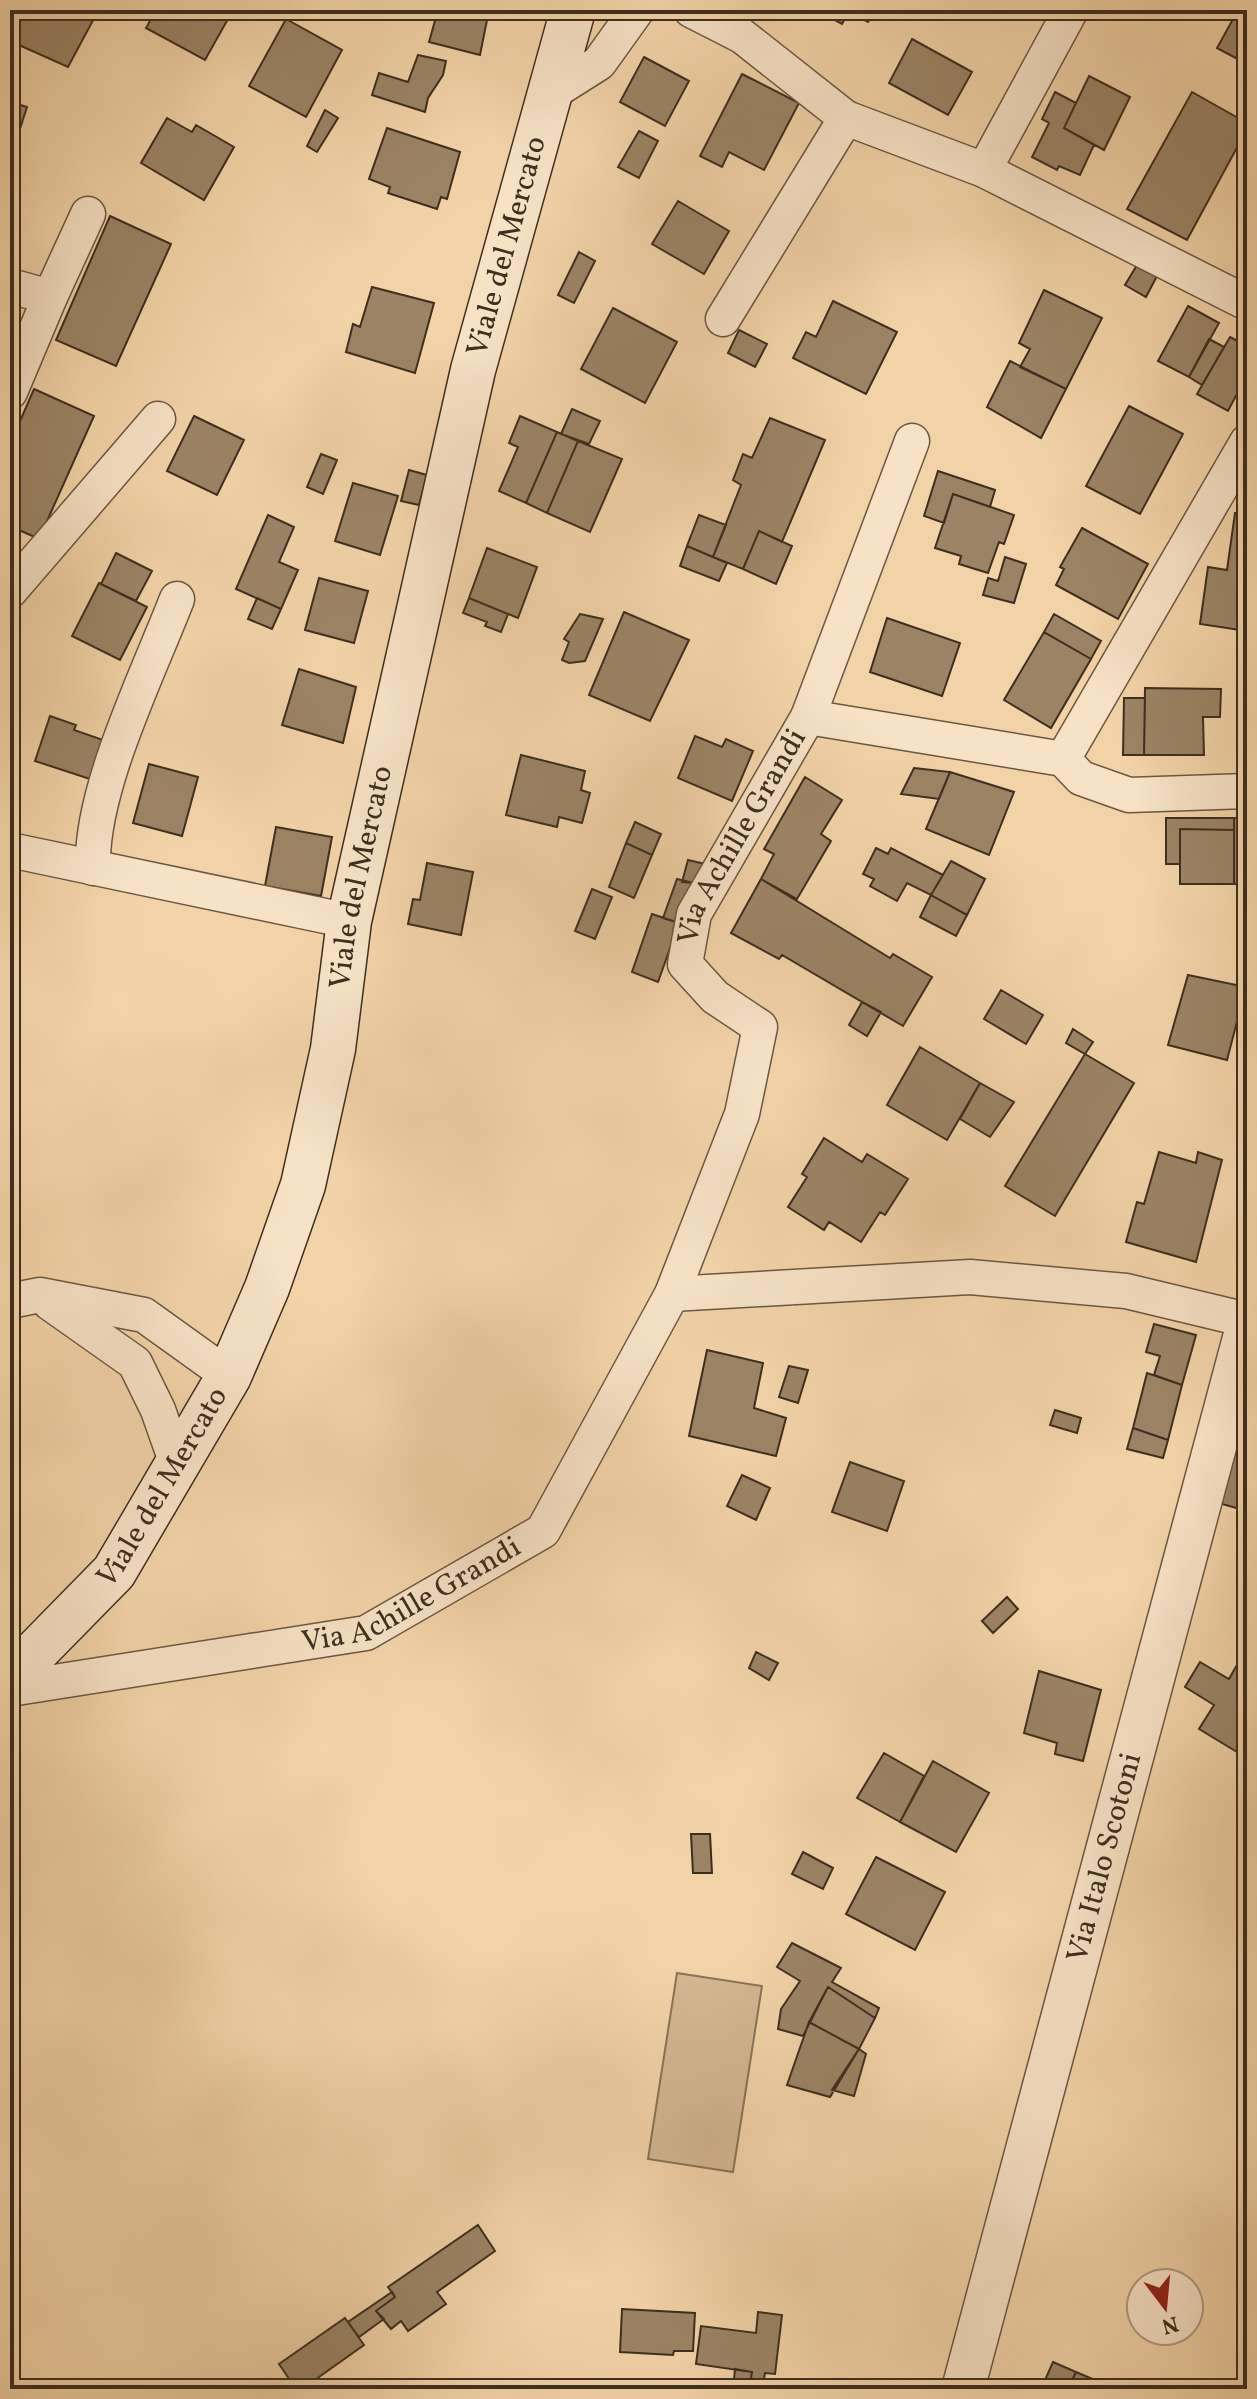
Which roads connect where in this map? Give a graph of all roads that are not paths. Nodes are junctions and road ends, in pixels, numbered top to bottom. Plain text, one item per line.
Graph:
1 (573, 10) edge
2 (637, 10) edge
3 (691, 10) edge
4 (1071, 10) edge
5 (550, 94) junction
6 (846, 118) junction
7 (984, 170) junction
8 (88, 214) dead end
9 (10, 286) edge
10 (50, 297) junction
11 (1247, 303) edge
12 (723, 319) dead end
13 (10, 392) edge
14 (158, 419) dead end
15 (912, 441) dead end
16 (1247, 442) edge
17 (10, 591) edge
18 (177, 599) dead end
19 (808, 717) junction
20 (1063, 759) junction
21 (1247, 791) edge
22 (10, 850) edge
23 (93, 868) junction
24 (349, 921) junction
25 (672, 1294) junction
26 (25, 1298) edge
27 (1247, 1320) edge
28 (1247, 1327) edge
29 (229, 1376) junction
30 (177, 1464) junction
31 (10, 1678) edge
32 (10, 1689) edge
33 (963, 2389) edge

1 - 5 main road, Viale del Mercato
2 - 5 street
3 - 6 street
4 - 7 street
5 - 24 main road, Viale del Mercato
6 - 7 street
6 - 12 street
7 - 11 street
8 - 10 street
9 - 10 street
10 - 13 street
14 - 17 street
15 - 19 street, Via Achille Grandi
16 - 20 street
18 - 23 street
19 - 20 street, Via Achille Grandi
19 - 25 street, Via Achille Grandi
20 - 21 street, Via Achille Grandi
22 - 23 street
23 - 24 street
24 - 29 main road, Viale del Mercato
25 - 27 street
25 - 32 street, Via Achille Grandi
26 - 29 street
26 - 30 street
28 - 33 street, Via Italo Scotoni
29 - 30 main road, Viale del Mercato
30 - 31 main road, Viale del Mercato

